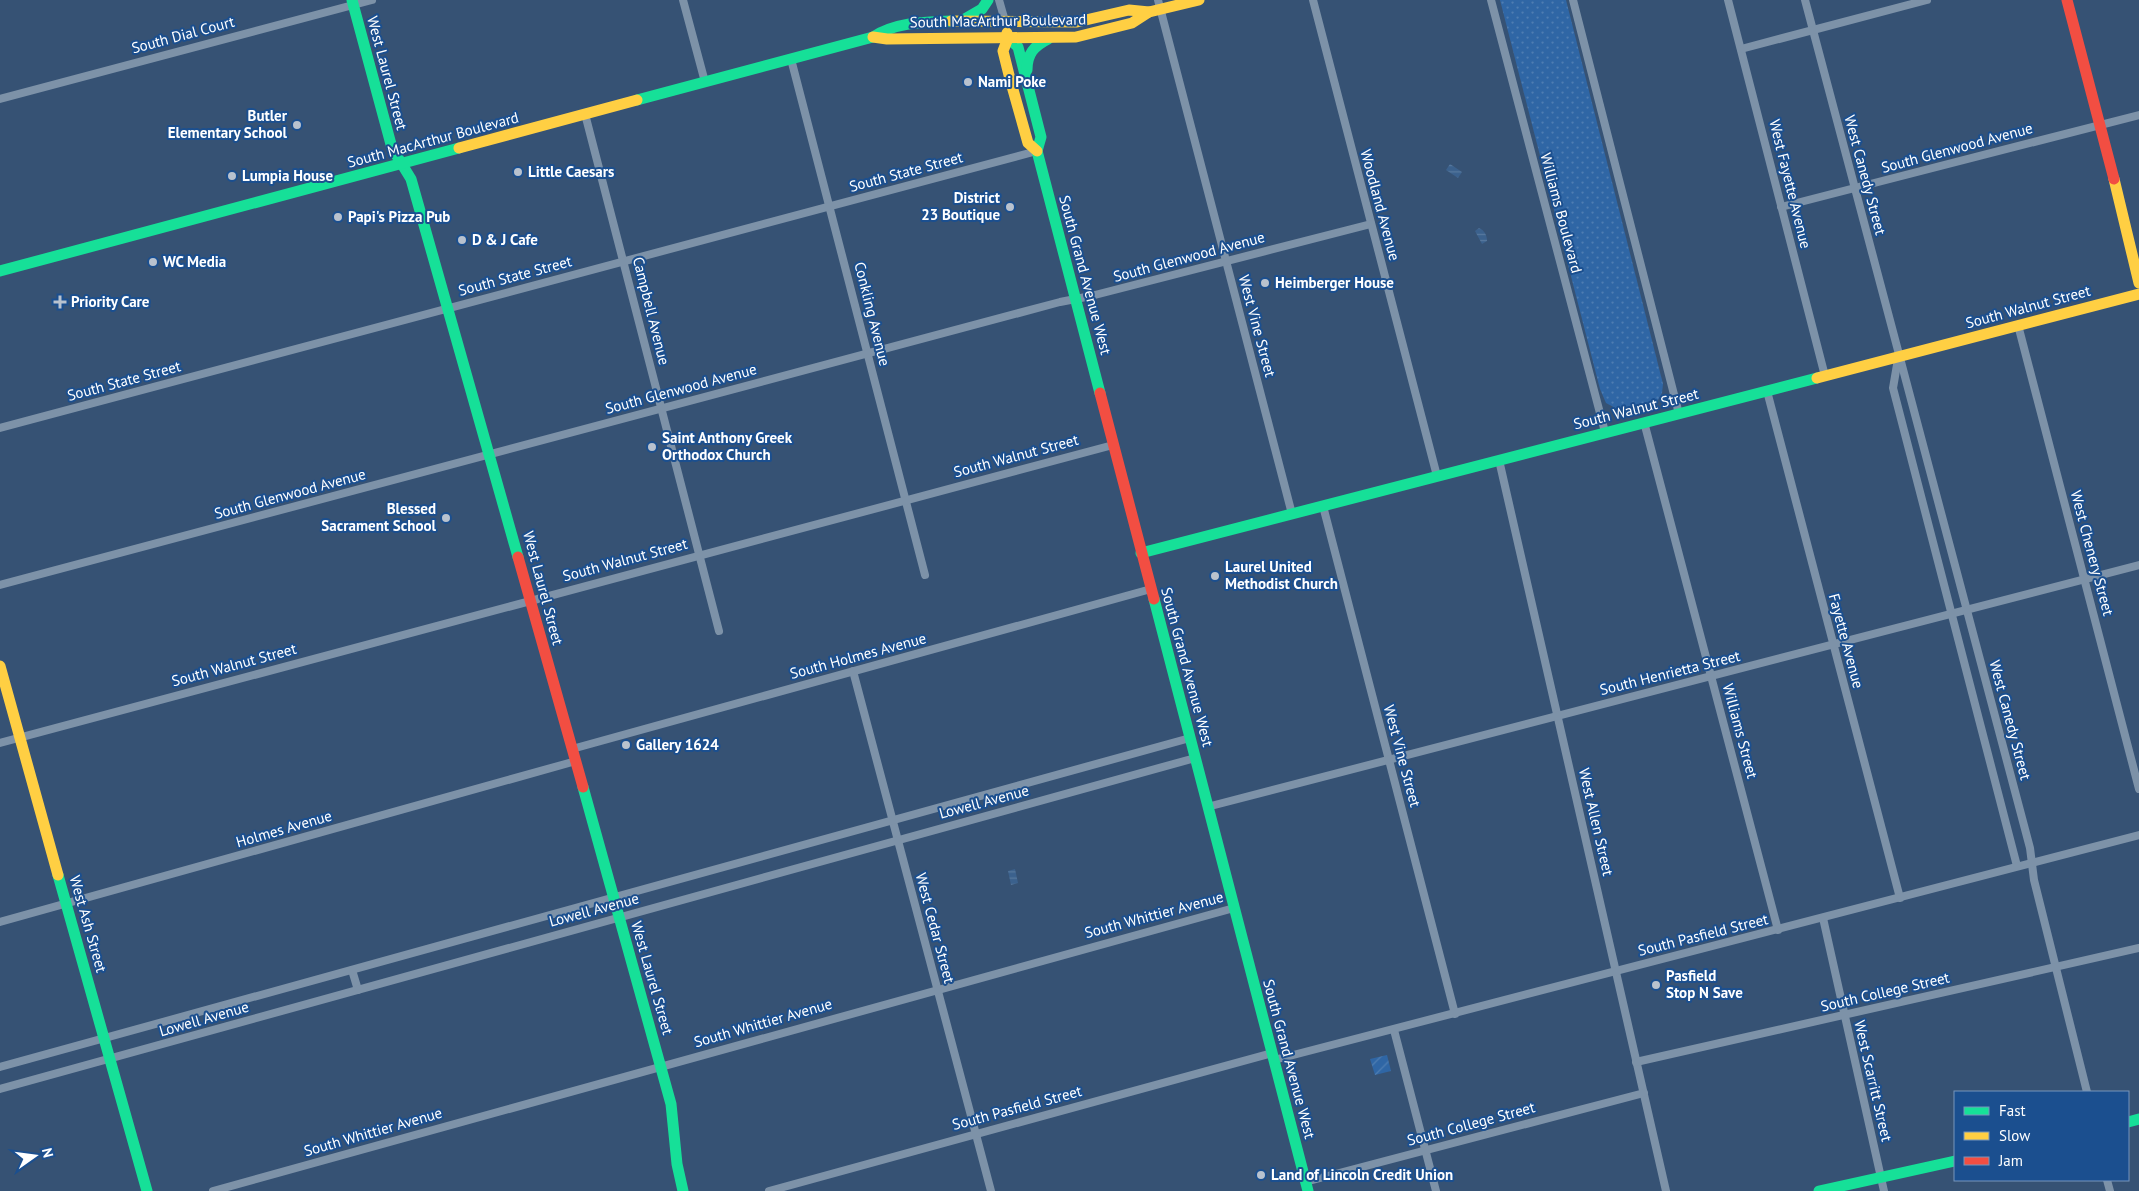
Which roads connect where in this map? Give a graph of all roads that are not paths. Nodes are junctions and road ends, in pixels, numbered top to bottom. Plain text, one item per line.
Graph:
1 (372, 0) edge
2 (683, 0) edge
3 (988, 0) edge
4 (999, 0) edge
5 (1199, 0) edge
6 (1313, 0) edge
7 (1491, 0) edge
8 (1573, 0) edge
9 (1728, 0) edge
10 (1805, 0) edge
11 (1927, 0) edge
12 (2067, 0) edge
13 (353, 2) edge
14 (1156, 7) edge
15 (963, 20) junction
16 (1004, 21) junction
17 (1813, 30) junction
18 (873, 37) junction
19 (1008, 38) junction
20 (1052, 38) junction
21 (1741, 49) junction
22 (791, 59) junction
23 (705, 82) junction
24 (1028, 87) junction
25 (0, 99) edge
26 (585, 114) junction
27 (2139, 114) edge
28 (2100, 125) junction
29 (1037, 151) junction
30 (402, 164) junction
31 (1854, 188) junction
32 (830, 207) junction
33 (1782, 207) junction
34 (1371, 224) junction
35 (624, 261) junction
36 (1225, 261) junction
37 (0, 271) edge
38 (2139, 283) edge
39 (2139, 294) edge
40 (1075, 298) junction
41 (448, 308) junction
42 (2018, 325) junction
43 (868, 354) junction
44 (1898, 357) junction
45 (1825, 376) junction
46 (1767, 391) junction
47 (662, 408) junction
48 (1679, 414) junction
49 (1644, 422) junction
50 (0, 428) edge
51 (1605, 432) junction
52 (1113, 445) junction
53 (490, 455) junction
54 (1499, 460) junction
55 (1436, 476) junction
56 (906, 501) junction
57 (1323, 506) junction
58 (1292, 514) junction
59 (1141, 553) junction
60 (700, 556) junction
61 (2139, 565) edge
62 (925, 575) dead end
63 (2085, 579) junction
64 (0, 585) edge
65 (1150, 589) junction
66 (530, 601) junction
67 (1966, 609) junction
68 (1950, 613) junction
69 (719, 631) dead end
70 (1833, 644) junction
71 (0, 666) edge
72 (854, 671) junction
73 (1711, 677) junction
74 (1558, 716) junction
75 (20, 737) junction
76 (1190, 738) junction
77 (0, 742) edge
78 (572, 749) junction
79 (1195, 758) junction
80 (1388, 760) junction
81 (576, 762) junction
82 (2139, 789) edge
83 (1207, 807) junction
84 (893, 821) junction
85 (2139, 835) edge
86 (898, 840) junction
87 (2033, 862) junction
88 (2017, 866) junction
89 (614, 898) junction
90 (1900, 898) junction
91 (67, 904) junction
92 (1234, 908) junction
93 (619, 917) junction
94 (1822, 918) junction
95 (0, 922) edge
96 (1778, 930) junction
97 (2139, 948) edge
98 (2056, 967) junction
99 (352, 970) junction
100 (1616, 972) junction
101 (937, 989) junction
102 (358, 990) junction
103 (1455, 1014) junction
104 (1844, 1015) junction
105 (1394, 1030) junction
106 (105, 1040) junction
107 (1273, 1056) junction
108 (110, 1059) junction
109 (1636, 1062) junction
110 (661, 1066) junction
111 (0, 1068) edge
112 (0, 1089) edge
113 (2087, 1091) edge
114 (1644, 1093) junction
115 (976, 1134) junction
116 (1426, 1150) junction
117 (1954, 1161) edge
118 (1881, 1178) junction
119 (1306, 1188) edge
120 (147, 1191) edge
121 (214, 1191) edge
122 (684, 1191) edge
123 (769, 1191) edge
124 (991, 1191) edge
125 (1436, 1191) edge
126 (1666, 1191) edge
127 (1819, 1191) edge
128 (1884, 1191) edge

1 - 13 street, South Dial Court
2 - 23 street
3 - 15 street
4 - 16 street, South Grand Avenue West
5 - 14 street, South MacArthur Boulevard
6 - 34 street, Woodland Avenue
7 - 51 street, Williams Boulevard
8 - 48 street
9 - 21 street, West Fayette Avenue
10 - 17 street, West Canedy Street
11 - 17 street
12 - 28 street
13 - 25 street, South Dial Court
13 - 30 street, West Laurel Street
14 - 16 street, South MacArthur Boulevard
14 - 20 street, South MacArthur Boulevard
14 - 36 street, West Vine Street
15 - 16 street, South MacArthur Boulevard
15 - 18 street, South MacArthur Boulevard
16 - 19 street, South Grand Avenue West
17 - 21 street
17 - 31 street, West Canedy Street
18 - 19 street, South MacArthur Boulevard
18 - 22 street, South MacArthur Boulevard
19 - 20 street, South MacArthur Boulevard
19 - 24 street, South Grand Avenue West
19 - 29 street, South Grand Avenue West
20 - 24 street
21 - 33 street, West Fayette Avenue
22 - 23 street, South MacArthur Boulevard
22 - 32 street, Conkling Avenue
23 - 26 street, South MacArthur Boulevard
24 - 29 street, South Grand Avenue West
26 - 30 street, South MacArthur Boulevard
26 - 35 street, Campbell Avenue
27 - 28 street, South Glenwood Avenue
28 - 31 street, South Glenwood Avenue
28 - 38 street
29 - 32 street, South State Street
29 - 40 street, South Grand Avenue West
30 - 37 street, South MacArthur Boulevard
30 - 41 street, West Laurel Street
31 - 33 street, South Glenwood Avenue
31 - 44 street, West Canedy Street
32 - 35 street, South State Street
32 - 43 street, Conkling Avenue
33 - 45 street, West Fayette Avenue
34 - 36 street, South Glenwood Avenue
34 - 55 street, Woodland Avenue
35 - 41 street, South State Street
35 - 47 street, Campbell Avenue
36 - 40 street, South Glenwood Avenue
36 - 58 street, West Vine Street
39 - 42 street, South Walnut Street
40 - 43 street, South Glenwood Avenue
40 - 52 street, South Grand Avenue West
41 - 50 street, South State Street
41 - 53 street, West Laurel Street
42 - 44 street, South Walnut Street
42 - 63 street, West Chenery Street
43 - 47 street, South Glenwood Avenue
43 - 56 street, Conkling Avenue
44 - 45 street, South Walnut Street
44 - 67 street, West Canedy Street
44 - 68 street, West Canedy Street
45 - 46 street, South Walnut Street
46 - 48 street, South Walnut Street
46 - 70 street, Fayette Avenue
47 - 53 street, South Glenwood Avenue
47 - 60 street, Campbell Avenue
48 - 49 street, South Walnut Street
49 - 51 street, South Walnut Street
49 - 73 street, Williams Street
51 - 54 street, South Walnut Street
52 - 56 street, South Walnut Street
52 - 59 street, South Grand Avenue West
53 - 64 street, South Glenwood Avenue
53 - 66 street, West Laurel Street
54 - 55 street, South Walnut Street
54 - 74 street, West Allen Street
55 - 57 street, South Walnut Street
56 - 60 street, South Walnut Street
56 - 62 street, Conkling Avenue
57 - 58 street, South Walnut Street
57 - 80 street, West Vine Street
58 - 59 street, South Walnut Street
59 - 65 street, South Grand Avenue West
60 - 66 street, South Walnut Street
60 - 69 street, Campbell Avenue
61 - 63 street, South Henrietta Street
63 - 67 street, South Henrietta Street
63 - 82 street, West Chenery Street
65 - 72 street, South Holmes Avenue
65 - 76 street, South Grand Avenue West
66 - 75 street, South Walnut Street
66 - 78 street, West Laurel Street
67 - 68 street, South Henrietta Street
67 - 87 street, West Canedy Street
68 - 70 street, South Henrietta Street
68 - 88 street, West Canedy Street
70 - 73 street, South Henrietta Street
70 - 90 street, Fayette Avenue
71 - 75 street, West Ash Street
72 - 78 street, South Holmes Avenue
72 - 84 street, West Cedar Street
73 - 74 street, South Henrietta Street
73 - 96 street, Williams Street
74 - 80 street, South Henrietta Street
74 - 100 street, West Allen Street
75 - 77 street, South Walnut Street
75 - 91 street, West Ash Street
76 - 79 street, South Grand Avenue West
76 - 84 street, Lowell Avenue
78 - 81 street, West Laurel Street
79 - 83 street, South Grand Avenue West
79 - 86 street, Lowell Avenue
80 - 83 street, South Henrietta Street
80 - 103 street, West Vine Street
81 - 89 street, West Laurel Street
81 - 91 street, Holmes Avenue
83 - 92 street, South Grand Avenue West
84 - 86 street, West Cedar Street
84 - 89 street, Lowell Avenue
85 - 87 street, South Pasfield Street
86 - 93 street, Lowell Avenue
86 - 101 street, West Cedar Street
87 - 88 street, South Pasfield Street
87 - 98 street, West Canedy Street
88 - 90 street, South Pasfield Street
89 - 93 street, West Laurel Street
89 - 99 street, Lowell Avenue
90 - 94 street, South Pasfield Street
91 - 95 street, Holmes Avenue
91 - 106 street, West Ash Street
92 - 101 street, South Whittier Avenue
92 - 107 street, South Grand Avenue West
93 - 102 street, Lowell Avenue
93 - 110 street, West Laurel Street
94 - 96 street, South Pasfield Street
94 - 104 street, West Scarritt Street
96 - 100 street, South Pasfield Street
97 - 98 street, South College Street
98 - 104 street, South College Street
98 - 113 street, West Canedy Street
99 - 102 street
99 - 106 street, Lowell Avenue
100 - 103 street, South Pasfield Street
100 - 109 street, West Allen Street
101 - 110 street, South Whittier Avenue
101 - 115 street, West Cedar Street
102 - 108 street, Lowell Avenue
103 - 105 street, South Pasfield Street
104 - 109 street, South College Street
104 - 118 street, West Scarritt Street
105 - 107 street, South Pasfield Street
105 - 116 street
106 - 108 street, West Ash Street
106 - 111 street, Lowell Avenue
107 - 115 street, South Pasfield Street
107 - 119 street, South Grand Avenue West
108 - 112 street, Lowell Avenue
108 - 120 street, West Ash Street
109 - 114 street, West Allen Street
110 - 121 street, South Whittier Avenue
110 - 122 street, West Laurel Street
114 - 116 street, South College Street
114 - 126 street, West Allen Street
115 - 123 street, South Pasfield Street
115 - 124 street, West Cedar Street
116 - 119 street, South College Street
116 - 125 street
117 - 118 street
118 - 127 street
118 - 128 street, West Scarritt Street

